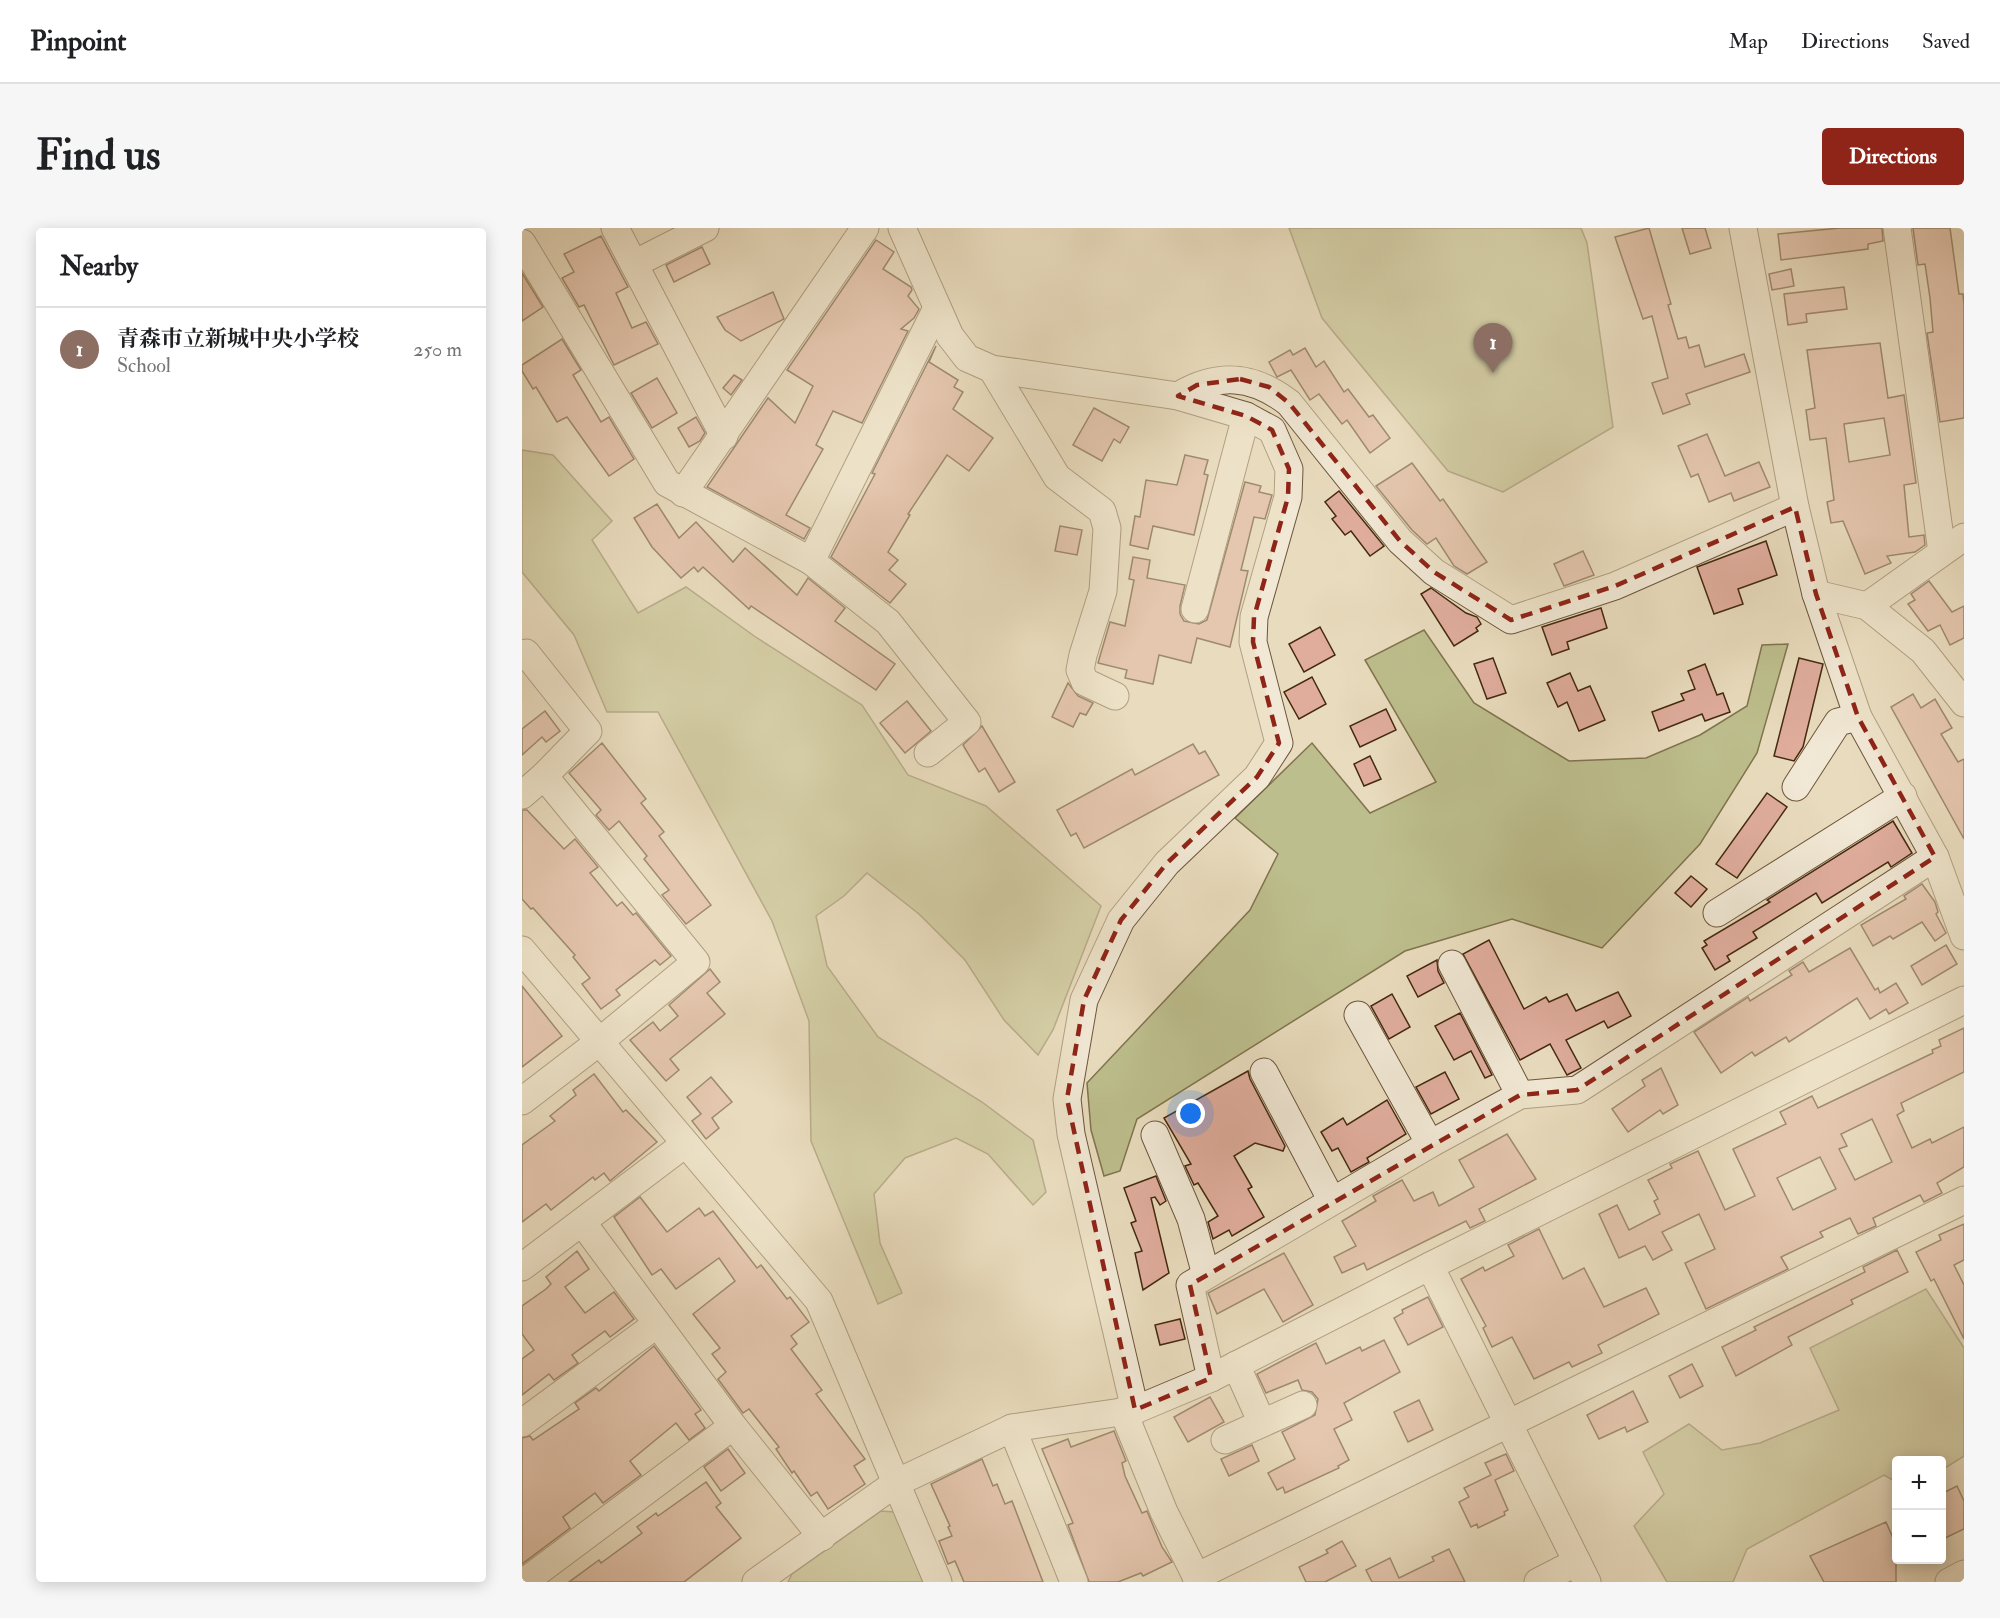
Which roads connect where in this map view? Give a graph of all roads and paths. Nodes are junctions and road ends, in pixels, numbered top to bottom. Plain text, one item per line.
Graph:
1 (615, 228) edge
2 (705, 228) edge
3 (865, 228) edge
4 (902, 228) edge
5 (1743, 228) edge
6 (1898, 228) edge
7 (522, 243) edge
8 (634, 264) junction
9 (937, 308) junction
10 (992, 369) junction
11 (1178, 396) junction
12 (1246, 416) junction
13 (724, 436) junction
14 (683, 493) junction
15 (1795, 507) junction
16 (1964, 537) edge
17 (1942, 552) junction
18 (811, 561) junction
19 (1816, 594) junction
20 (1866, 606) junction
21 (1195, 609) dead end
22 (522, 654) edge
23 (1115, 696) dead end
24 (1964, 703) edge
25 (1858, 717) junction
26 (928, 753) dead end
27 (544, 776) junction
28 (1796, 787) dead end
29 (522, 795) edge
30 (1903, 796) junction
31 (1935, 857) junction
32 (1717, 913) dead end
33 (1964, 936) edge
34 (522, 950) edge
35 (1452, 964) dead end
36 (1964, 1000) edge
37 (1358, 1016) dead end
38 (599, 1042) junction
39 (1264, 1072) dead end
40 (1520, 1095) junction
41 (522, 1101) edge
42 (1155, 1135) dead end
43 (685, 1144) junction
44 (1430, 1144) junction
45 (1964, 1200) edge
46 (1332, 1201) junction
47 (582, 1222) junction
48 (1430, 1266) junction
49 (522, 1267) edge
50 (1206, 1275) junction
51 (657, 1324) junction
52 (1236, 1365) junction
53 (1211, 1378) junction
54 (1303, 1405) dead end
55 (1129, 1410) junction
56 (522, 1423) edge
57 (1262, 1423) junction
58 (1506, 1423) junction
59 (733, 1426) junction
60 (1012, 1428) junction
61 (1225, 1440) dead end
62 (896, 1483) junction
63 (822, 1537) junction
64 (1582, 1572) edge
65 (1964, 1575) edge
66 (1198, 1580) edge
67 (524, 1582) edge
68 (756, 1582) edge
69 (938, 1582) edge
70 (1074, 1582) edge
71 (1538, 1582) edge
72 (1949, 1582) edge

1 - 8 street
2 - 8 street
3 - 13 street
4 - 9 street
5 - 15 street
6 - 17 street
7 - 14 street
8 - 13 street
9 - 10 street
9 - 18 street
10 - 11 street
10 - 23 street
11 - 12 street
11 - 15 street
12 - 21 street
12 - 55 street
13 - 14 street
14 - 18 street
15 - 19 street
16 - 17 street
17 - 20 street
18 - 26 street
19 - 20 street
19 - 25 street
20 - 24 street
22 - 27 street
25 - 28 street
25 - 30 street
27 - 29 street
27 - 38 street
30 - 31 street
30 - 32 street
31 - 33 street
31 - 40 street
34 - 38 street
35 - 40 street
36 - 48 street
37 - 44 street
38 - 41 street
38 - 43 street
39 - 46 street
40 - 44 street
42 - 50 street
43 - 47 street
43 - 62 street
44 - 46 street
45 - 58 street
46 - 50 street
47 - 49 street
47 - 51 street
48 - 52 street
48 - 58 street
50 - 53 street
51 - 56 street
51 - 59 street
52 - 53 street
52 - 57 street
53 - 55 street
54 - 57 street
55 - 60 street
55 - 66 street
57 - 61 street
58 - 64 street
58 - 66 street
59 - 63 street
59 - 67 street
60 - 62 street
60 - 70 street
62 - 63 street
62 - 69 street
63 - 68 street
64 - 71 street
65 - 72 street

